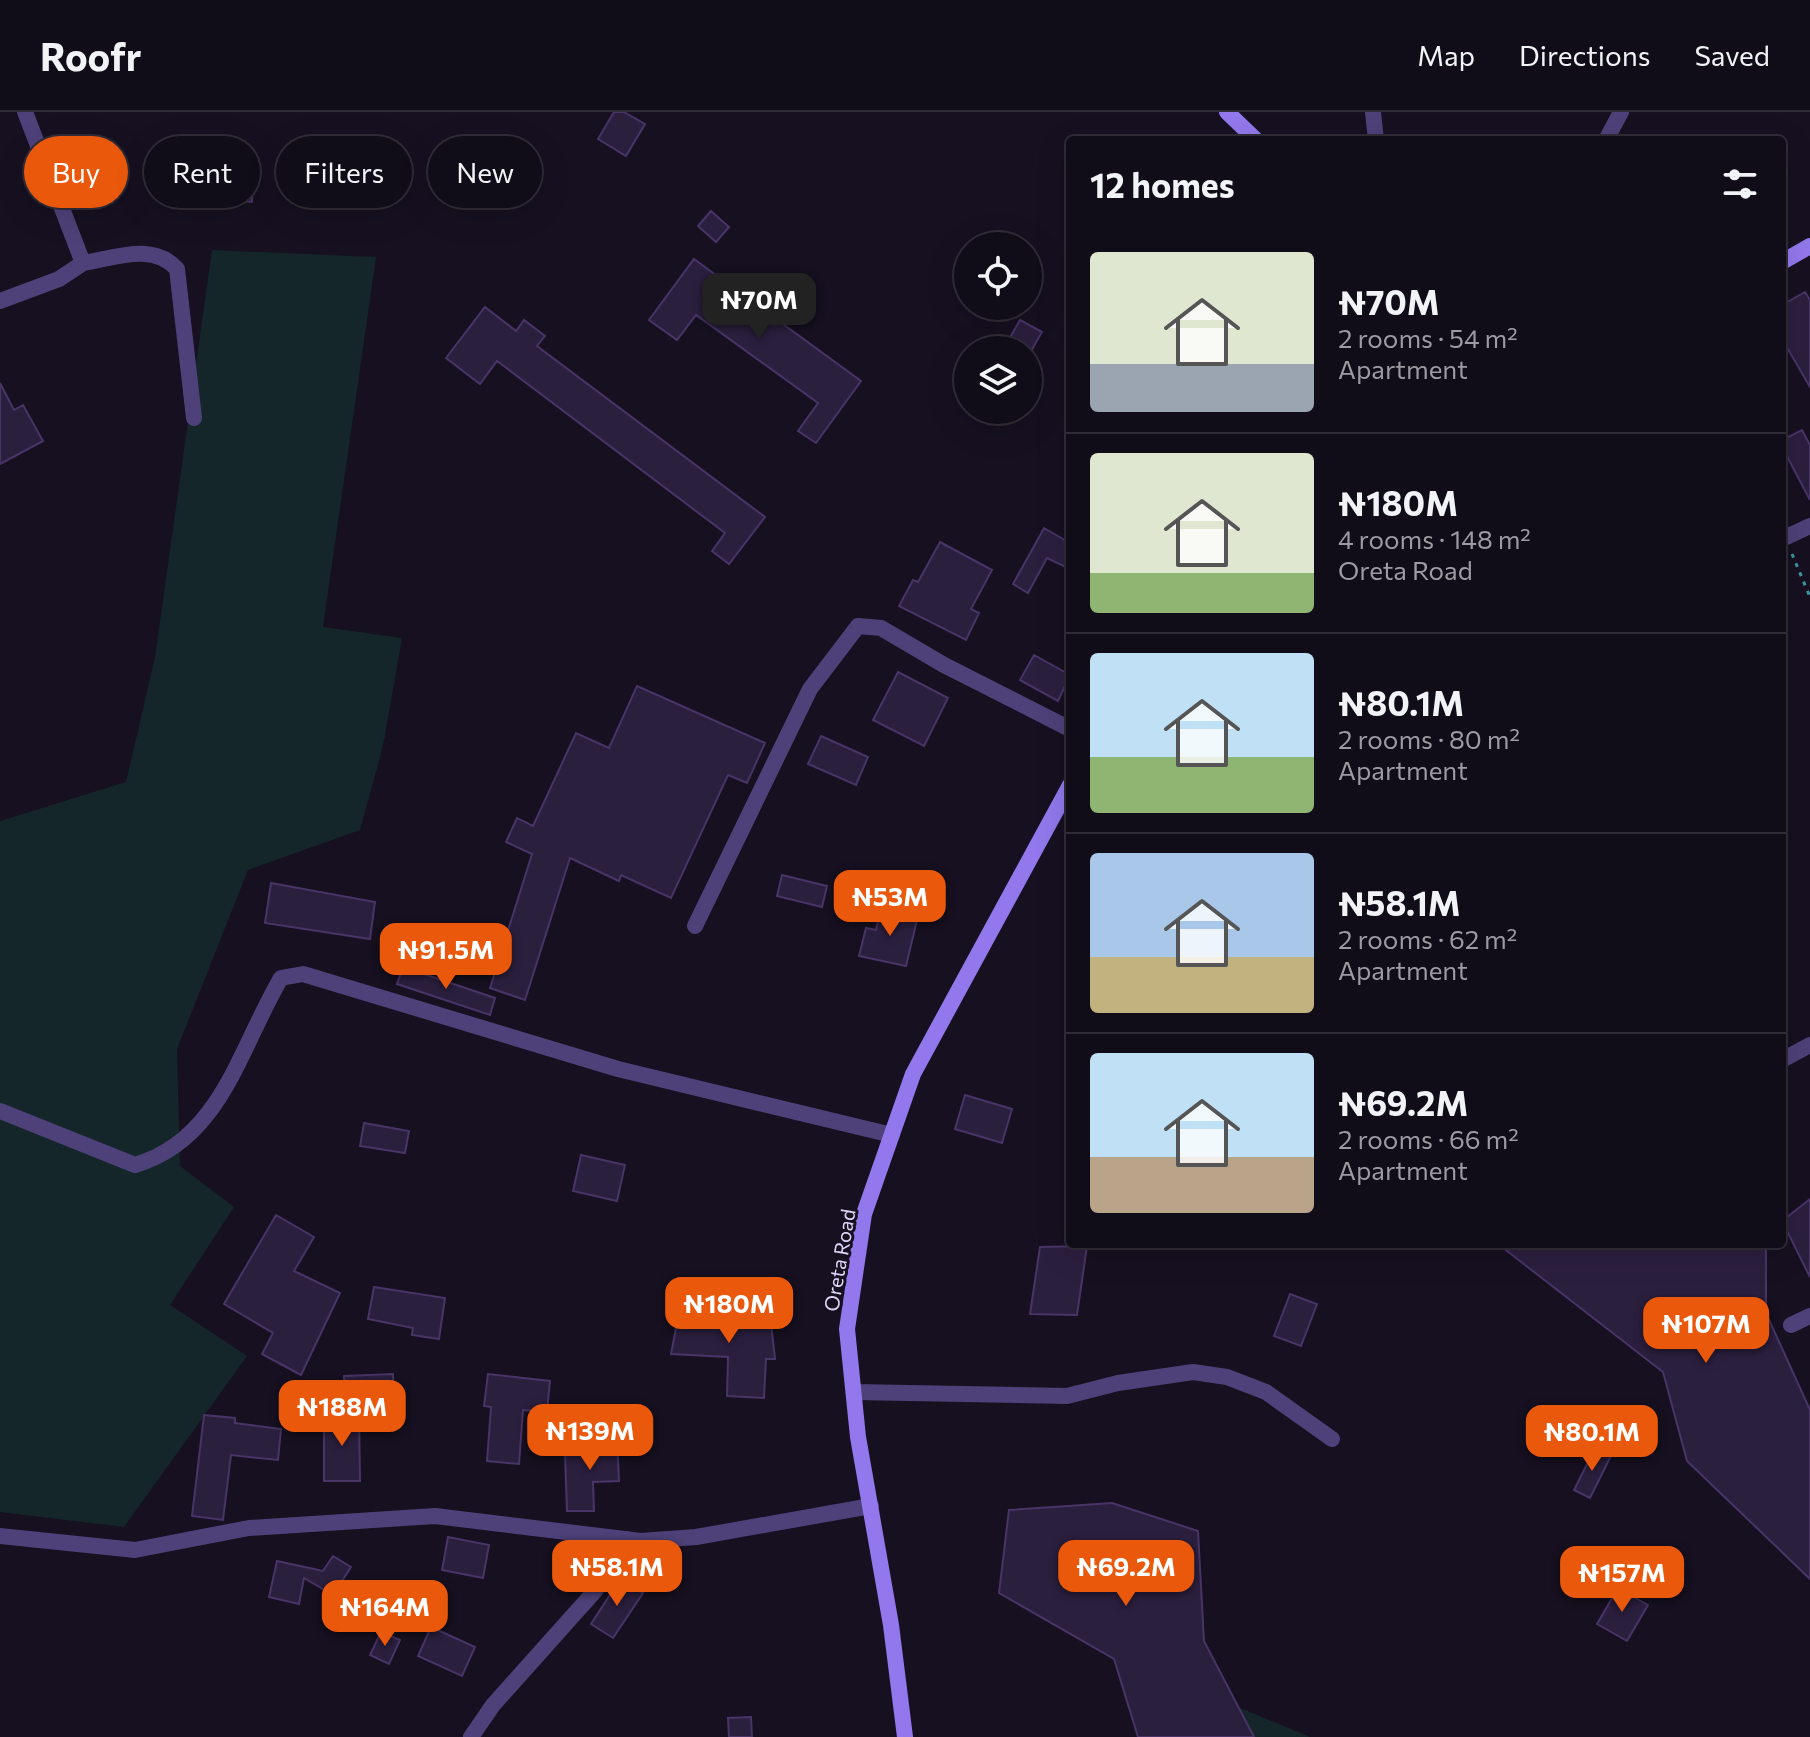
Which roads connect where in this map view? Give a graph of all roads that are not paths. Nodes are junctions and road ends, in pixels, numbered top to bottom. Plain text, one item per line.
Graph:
1 (25, 112) edge
2 (1227, 112) edge
3 (1373, 112) edge
4 (1621, 112) edge
5 (1252, 136) edge
6 (1376, 136) edge
7 (1608, 136) edge
8 (1810, 246) edge
9 (1786, 260) edge
10 (83, 263) junction
11 (0, 301) edge
12 (194, 418) dead end
13 (1810, 526) edge
14 (1786, 538) edge
15 (1066, 727) edge
16 (1066, 792) edge
17 (695, 926) dead end
18 (1810, 1045) edge
19 (1786, 1058) edge
20 (0, 1111) edge
21 (892, 1135) junction
22 (1810, 1316) edge
23 (1791, 1325) dead end
24 (854, 1392) junction
25 (1332, 1439) dead end
26 (871, 1506) junction
27 (0, 1536) edge
28 (627, 1539) junction
29 (471, 1737) edge
30 (905, 1737) edge

1 - 10 street
2 - 5 street
3 - 6 street
4 - 7 street
8 - 9 street
10 - 11 street
10 - 12 street
13 - 14 street
15 - 17 street
16 - 21 street, Oreta Road
18 - 19 street
20 - 21 street
21 - 24 street, Oreta Road
22 - 23 street
24 - 25 street
24 - 26 street, Oreta Road
26 - 28 street
26 - 30 street, Oreta Road
27 - 28 street
28 - 29 street

